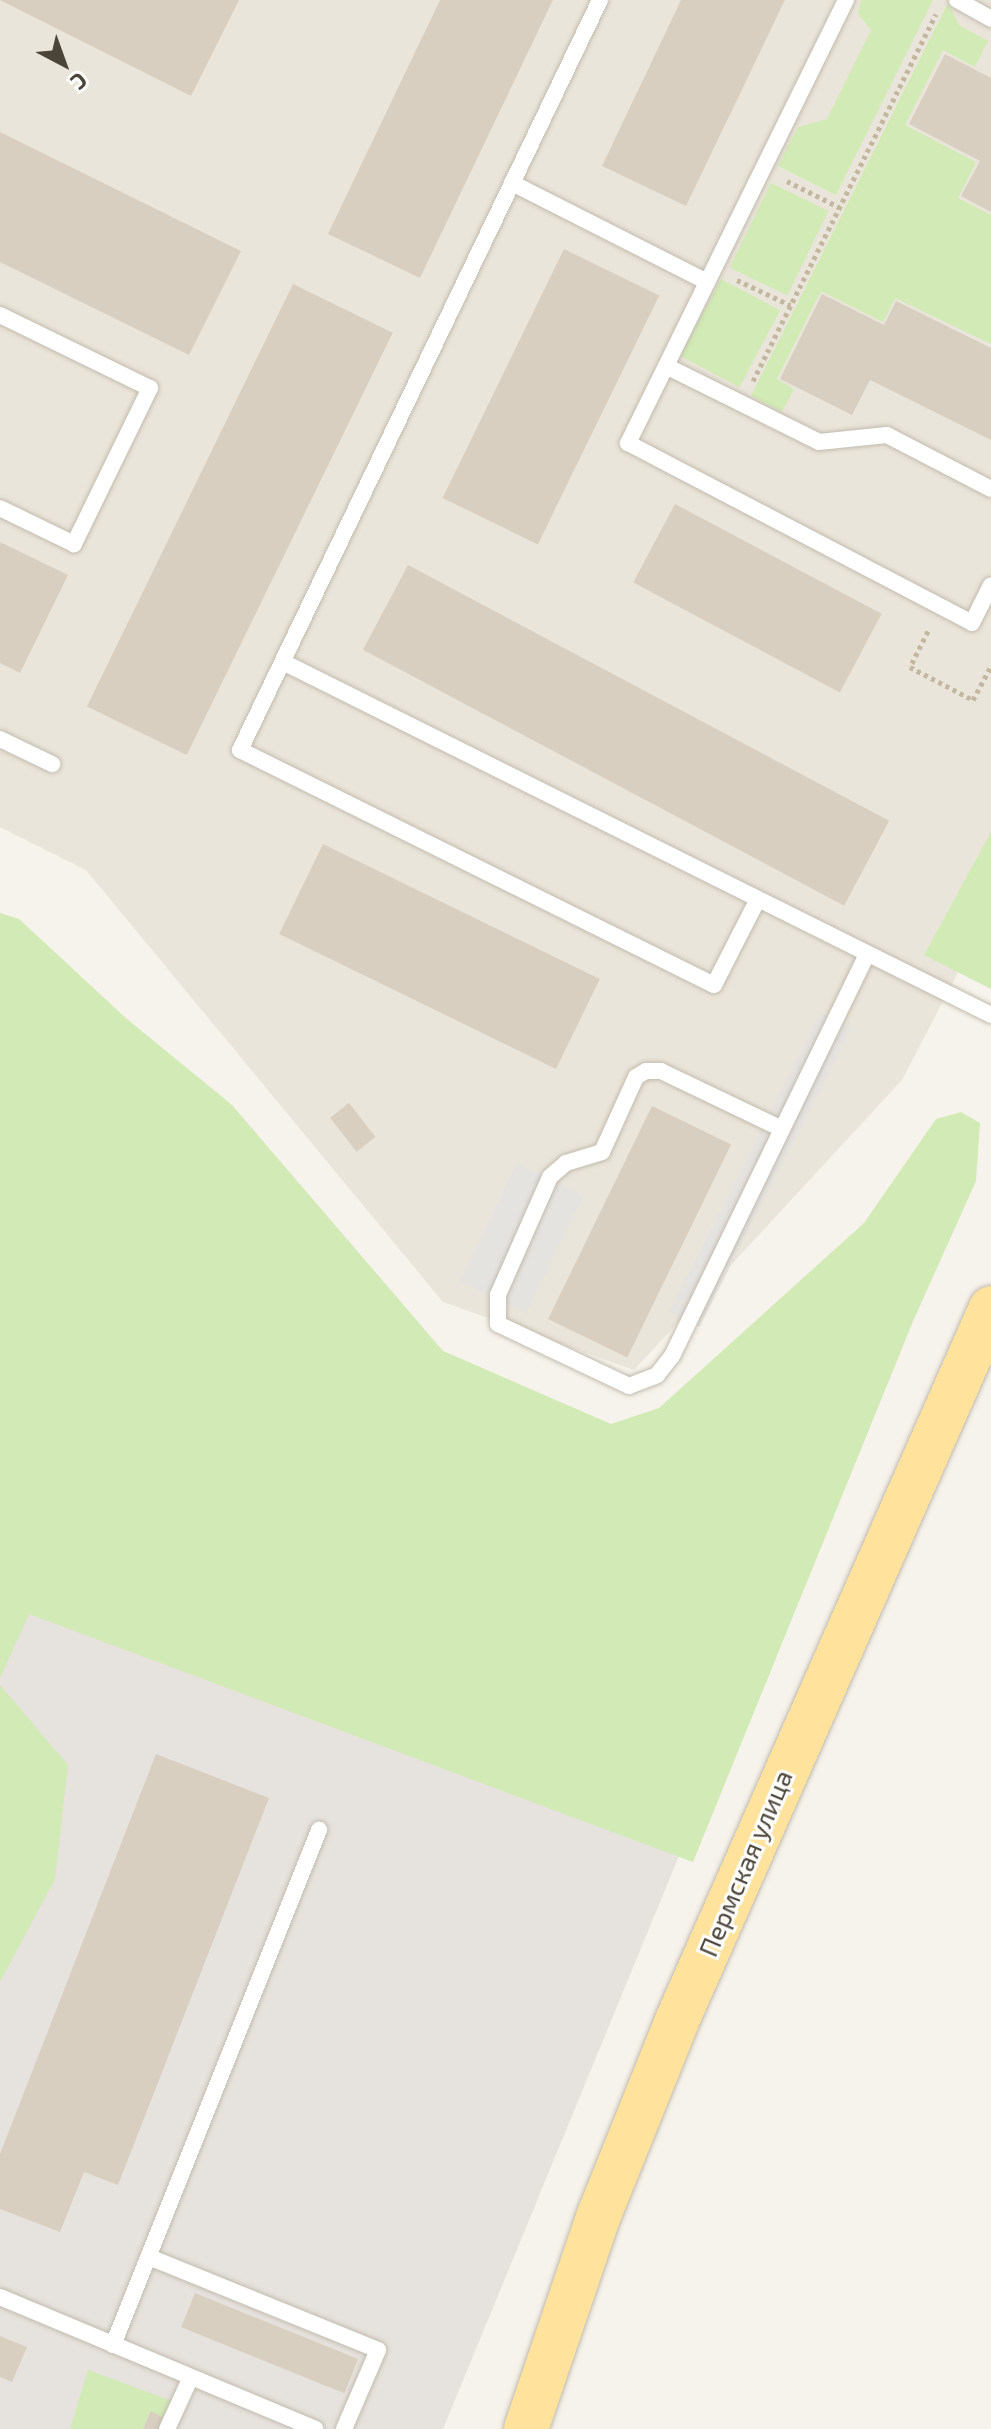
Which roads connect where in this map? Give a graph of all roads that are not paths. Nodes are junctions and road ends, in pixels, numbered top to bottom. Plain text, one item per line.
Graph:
1 (600, 0) edge
2 (846, 0) edge
3 (957, 0) edge
4 (991, 19) edge
5 (512, 183) junction
6 (711, 275) junction
7 (0, 315) edge
8 (666, 366) junction
9 (991, 489) edge
10 (0, 508) edge
11 (991, 585) edge
12 (283, 662) junction
13 (0, 739) edge
14 (52, 764) dead end
15 (757, 901) junction
16 (867, 955) junction
17 (991, 1015) edge
18 (782, 1129) junction
19 (991, 1308) edge
20 (319, 1830) dead end
21 (149, 2257) junction
22 (0, 2297) edge
23 (113, 2345) junction
24 (191, 2377) junction
25 (167, 2429) edge
26 (316, 2429) edge
27 (344, 2429) edge
28 (526, 2429) edge

1 - 5 lane
2 - 6 lane
3 - 4 lane
5 - 6 lane
5 - 12 lane
6 - 8 lane
7 - 10 lane
8 - 9 lane
8 - 11 lane
12 - 15 lane
12 - 15 lane
13 - 14 lane
15 - 16 lane
16 - 17 lane
16 - 18 lane
18 - 18 lane
19 - 28 main road, Пермская улица
20 - 21 lane
21 - 23 lane
21 - 27 lane
22 - 23 lane
23 - 24 lane
24 - 25 lane
24 - 26 lane

